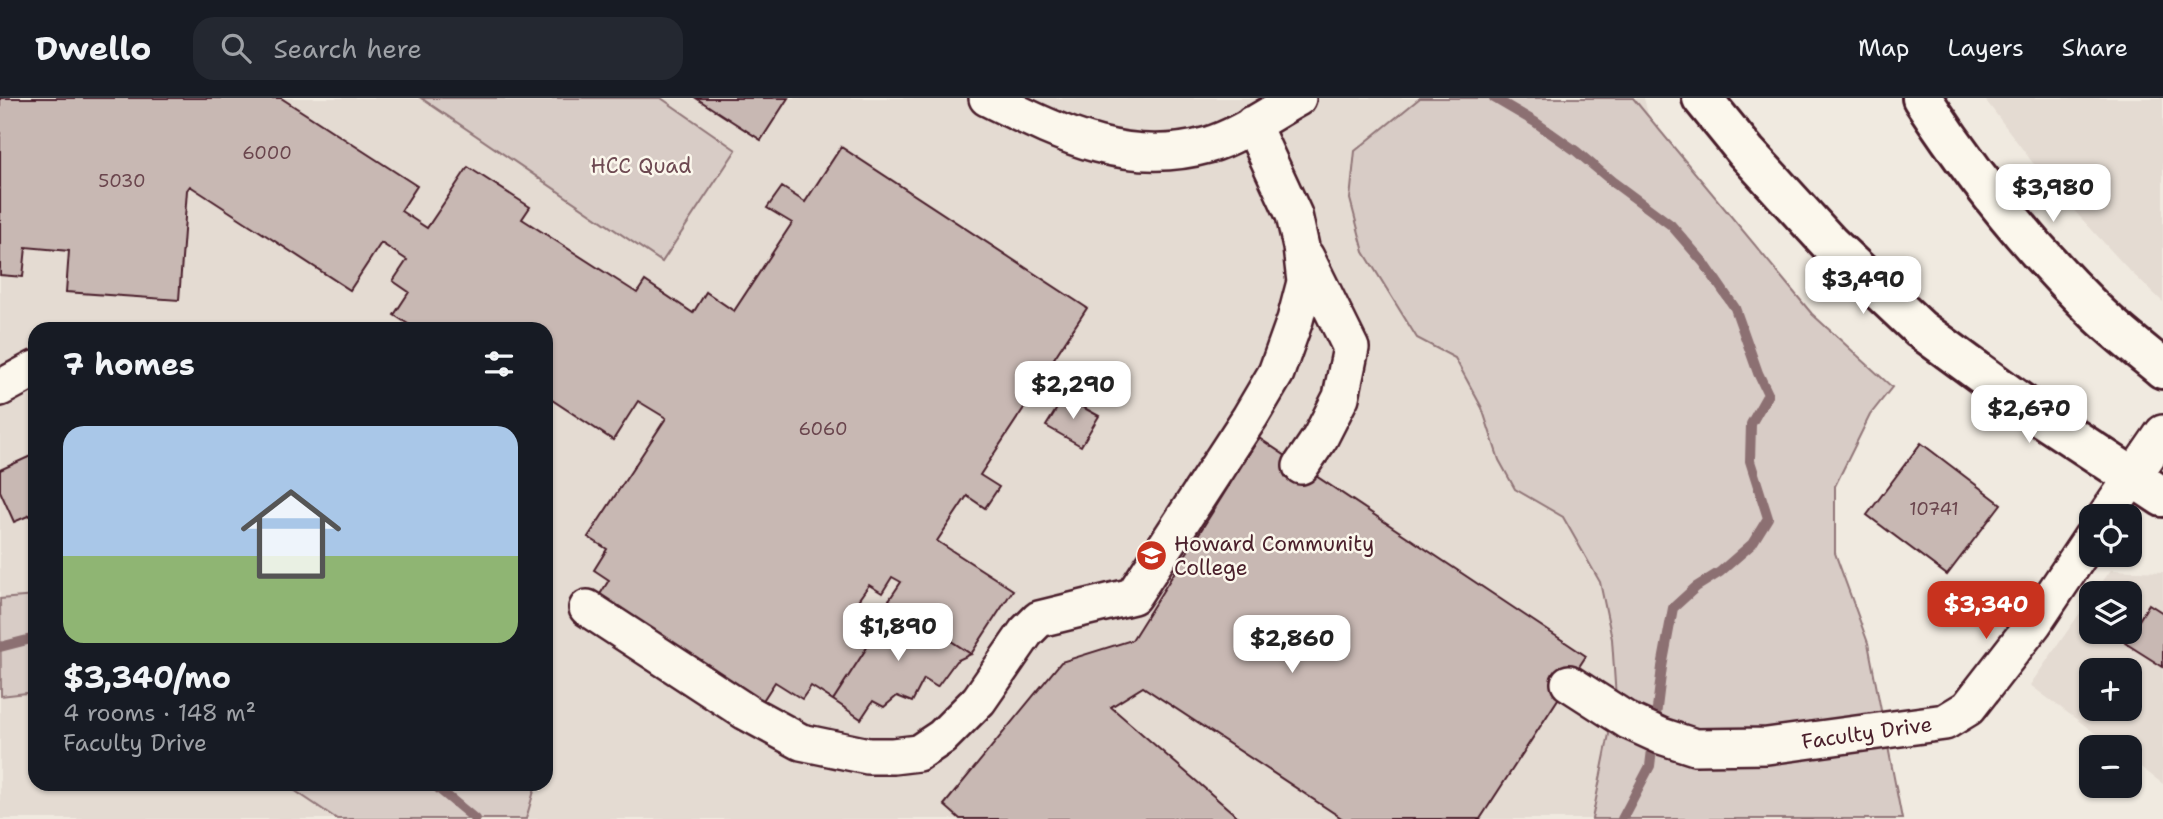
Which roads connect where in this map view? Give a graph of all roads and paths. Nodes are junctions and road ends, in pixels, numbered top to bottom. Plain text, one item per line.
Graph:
1 (988, 98) edge
2 (1298, 98) edge
3 (1702, 98) edge
4 (1922, 98) edge
5 (1252, 124) junction
6 (1301, 247) junction
7 (2163, 369) edge
8 (28, 373) edge
9 (0, 388) edge
10 (2163, 433) edge
11 (1301, 466) dead end
12 (2132, 476) junction
13 (2163, 497) edge
14 (2114, 504) edge
15 (2079, 556) edge
16 (587, 608) dead end
17 (1575, 687) dead end

1 - 5 street
2 - 5 street
3 - 12 main road
4 - 7 main road
5 - 6 street
6 - 11 street
6 - 16 street
8 - 9 street
10 - 12 street
12 - 13 main road
12 - 14 street
15 - 17 street, Faculty Drive

